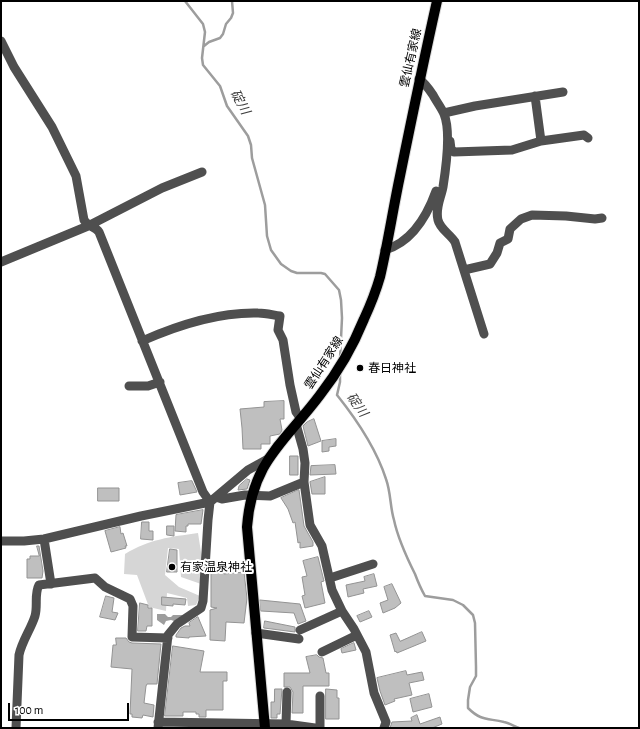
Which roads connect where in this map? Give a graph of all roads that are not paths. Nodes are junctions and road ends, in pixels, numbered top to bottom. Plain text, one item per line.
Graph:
1 (437, 1) edge
2 (1, 41) edge
3 (419, 78) junction
4 (563, 92) dead end
5 (534, 96) junction
6 (444, 113) junction
7 (447, 136) junction
8 (588, 138) dead end
9 (541, 141) junction
10 (445, 170) junction
11 (202, 172) dead end
12 (602, 218) dead end
13 (88, 226) junction
14 (385, 250) junction
15 (1, 262) edge
16 (464, 270) junction
17 (484, 334) dead end
18 (142, 341) junction
19 (160, 382) junction
20 (129, 386) dead end
21 (298, 422) junction
22 (268, 459) junction
23 (304, 482) junction
24 (252, 496) junction
25 (213, 500) junction
26 (44, 539) junction
27 (1, 541) edge
28 (373, 564) dead end
29 (330, 578) junction
30 (51, 584) junction
31 (342, 611) junction
32 (256, 633) junction
33 (357, 635) junction
34 (168, 638) junction
35 (322, 652) dead end
36 (287, 692) dead end
37 (320, 696) dead end
38 (286, 724) junction
39 (158, 725) edge
40 (265, 726) edge
41 (16, 728) edge
42 (315, 728) edge
43 (320, 728) edge
44 (384, 728) edge

1 - 3 main road, 雲仙有家線
2 - 13 street
3 - 6 street
3 - 14 main road, 雲仙有家線
4 - 5 street
5 - 6 street
5 - 9 street
6 - 7 street
7 - 9 street
7 - 10 street
8 - 9 street
10 - 14 street
10 - 16 street
11 - 13 street
12 - 16 street
13 - 15 street
13 - 18 street
14 - 21 main road, 雲仙有家線
16 - 17 street
18 - 19 street
18 - 21 street
19 - 20 street
19 - 25 street
21 - 22 main road, 雲仙有家線
21 - 23 street
22 - 24 main road, 雲仙有家線
22 - 25 street
23 - 24 street
23 - 29 street
24 - 25 street
24 - 32 main road, 雲仙有家線
25 - 26 street
25 - 34 street
26 - 27 street
26 - 30 street
28 - 29 street
29 - 31 street
30 - 34 street
30 - 41 street
31 - 32 street
31 - 33 street
32 - 40 main road, 雲仙有家線
33 - 35 street
33 - 44 street
34 - 39 street
36 - 38 street
37 - 43 street
38 - 40 street
38 - 42 street
39 - 40 street

